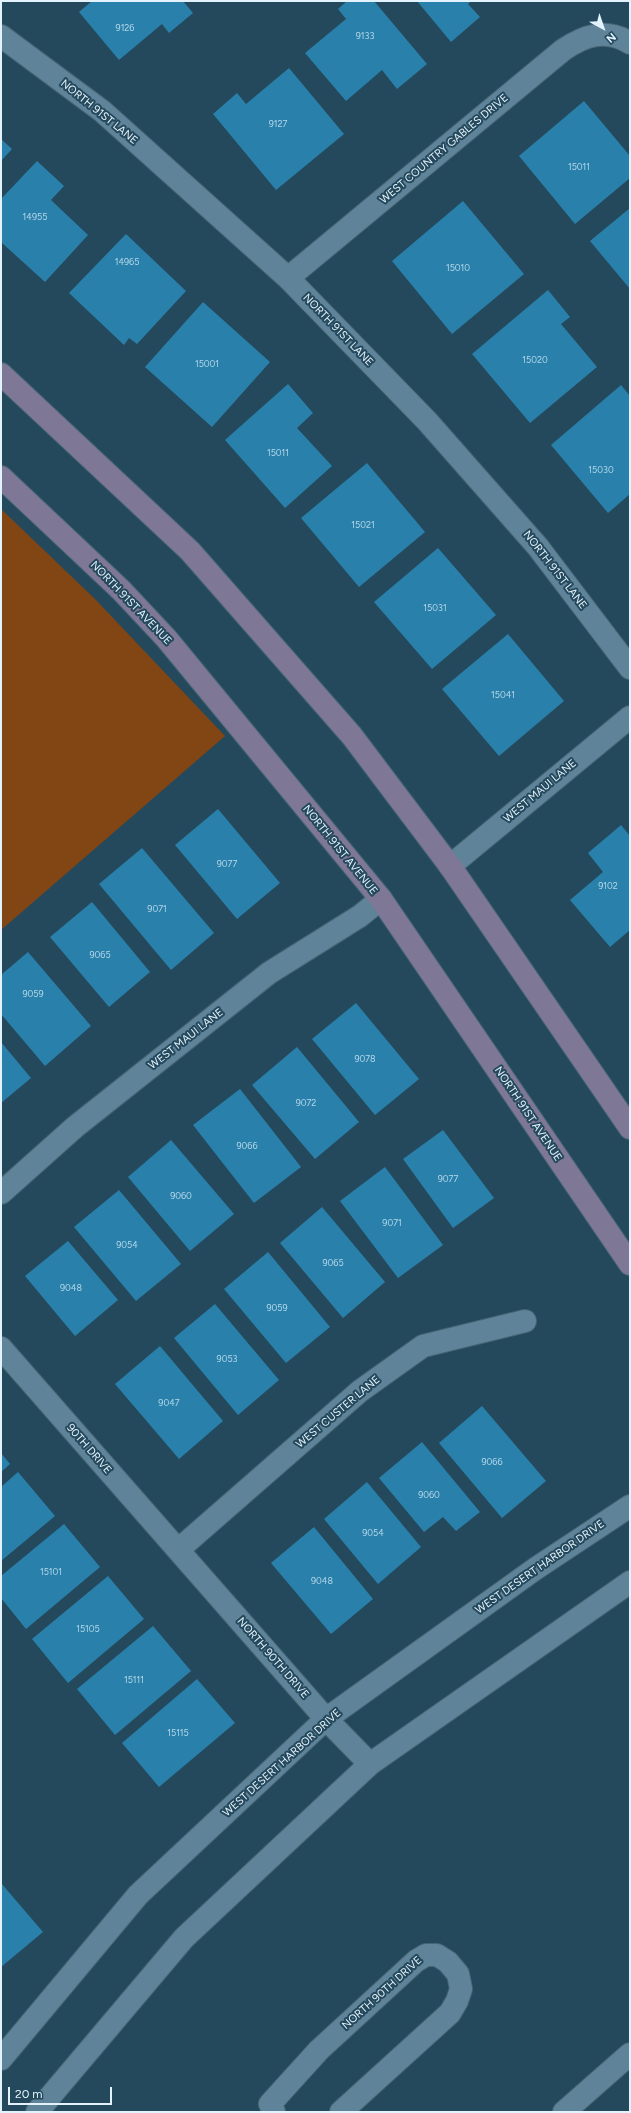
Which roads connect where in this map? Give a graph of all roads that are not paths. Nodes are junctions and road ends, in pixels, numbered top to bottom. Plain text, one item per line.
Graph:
1 (1, 36) edge
2 (630, 44) edge
3 (288, 278) junction
4 (1, 374) edge
5 (1, 477) edge
6 (630, 668) edge
7 (630, 717) edge
8 (450, 866) junction
9 (381, 899) junction
10 (630, 1128) edge
11 (1, 1193) edge
12 (630, 1264) edge
13 (525, 1321) dead end
14 (1, 1348) edge
15 (630, 1506) edge
16 (178, 1550) junction
17 (630, 1582) edge
18 (326, 1719) junction
19 (370, 1764) junction
20 (630, 2054) edge
21 (1, 2059) edge
22 (37, 2112) edge
23 (274, 2112) edge
24 (341, 2112) edge
25 (564, 2112) edge

1 - 3 street, NORTH 91ST LANE
2 - 3 street, WEST COUNTRY GABLES DRIVE
3 - 6 street, NORTH 91ST LANE
4 - 8 main road
5 - 9 main road, NORTH 91ST AVENUE
7 - 8 street, WEST MAUI LANE
8 - 10 main road
9 - 11 street, WEST MAUI LANE
9 - 12 main road, NORTH 91ST AVENUE
13 - 16 street, WEST CUSTER LANE
14 - 16 street, 90TH DRIVE
15 - 18 street, WEST DESERT HARBOR DRIVE
16 - 18 street, NORTH 90TH DRIVE
17 - 19 street
18 - 19 street, NORTH 90TH DRIVE
18 - 21 street, WEST DESERT HARBOR DRIVE
19 - 22 street
20 - 25 street
23 - 24 street, NORTH 90TH DRIVE

